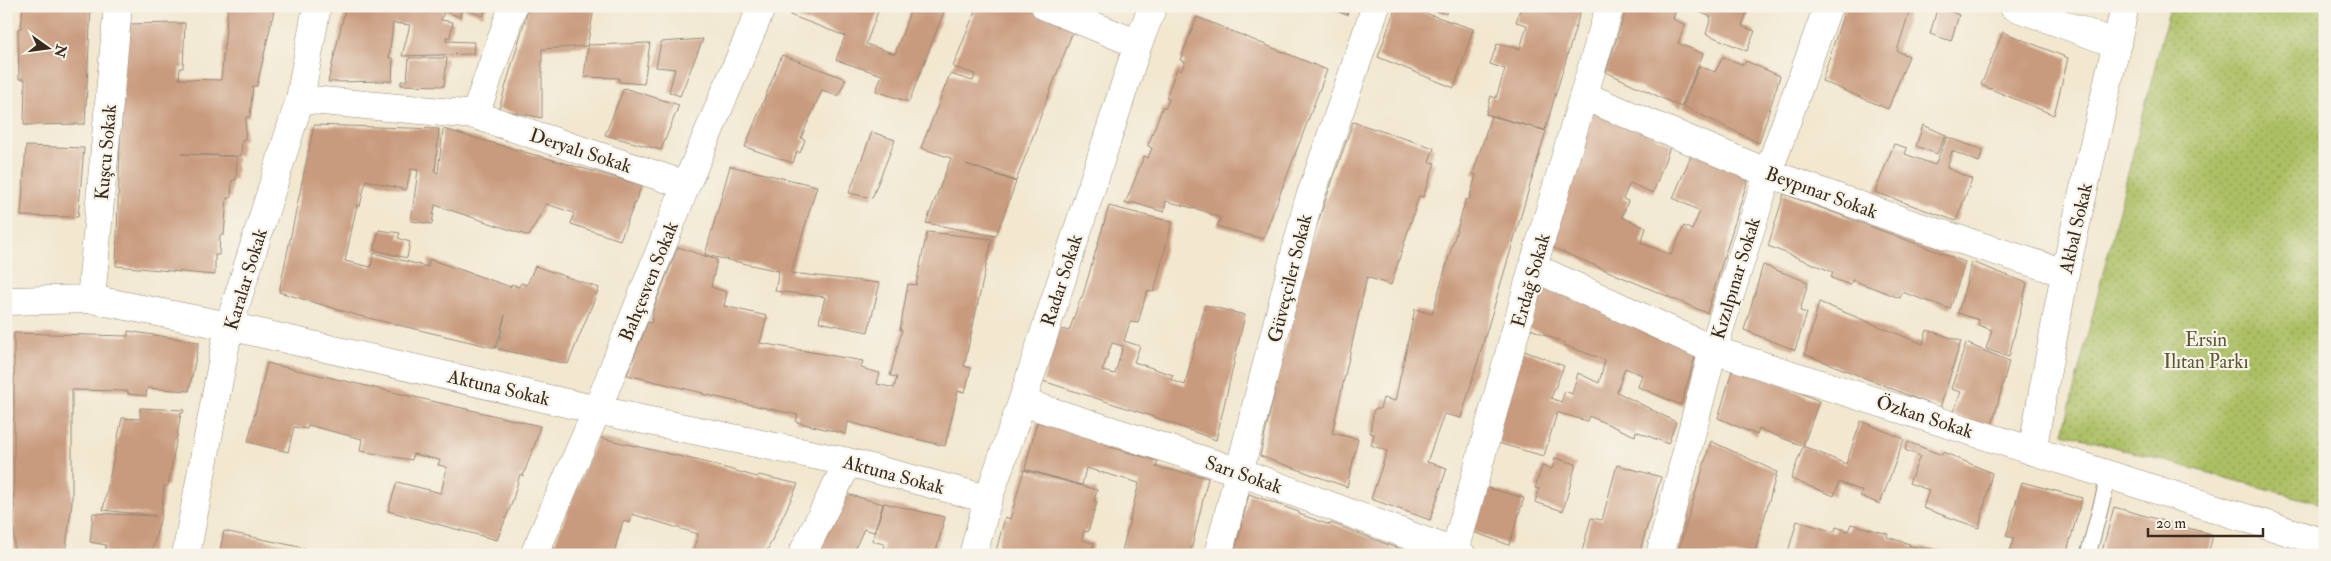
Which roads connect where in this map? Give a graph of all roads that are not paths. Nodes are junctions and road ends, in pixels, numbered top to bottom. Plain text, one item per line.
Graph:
1 (118, 6) edge
2 (317, 6) edge
3 (512, 6) edge
4 (762, 6) edge
5 (1045, 6) edge
6 (1153, 6) edge
7 (1376, 6) edge
8 (1610, 6) edge
9 (1828, 6) edge
10 (2013, 6) edge
11 (2125, 6) edge
12 (1138, 44) junction
13 (2117, 44) junction
14 (1584, 96) junction
15 (300, 99) junction
16 (476, 115) junction
17 (1768, 173) junction
18 (686, 185) junction
19 (1533, 267) junction
20 (2065, 273) junction
21 (91, 299) junction
22 (6, 301) edge
23 (229, 326) junction
24 (1713, 350) junction
25 (1022, 402) junction
26 (597, 410) junction
27 (2032, 451) junction
28 (848, 462) junction
29 (1240, 472) junction
30 (2109, 475) junction
31 (988, 499) junction
32 (2325, 543) edge
33 (1457, 554) edge
34 (186, 555) edge
35 (534, 555) edge
36 (802, 555) edge
37 (972, 555) edge
38 (1218, 555) edge
39 (1660, 555) edge
40 (2088, 555) edge

1 - 21 street, Kuşcu Sokak
2 - 15 street, Karalar Sokak
3 - 16 street
4 - 18 street, Bahçesven Sokak
5 - 12 street
6 - 12 street, Radar Sokak
7 - 29 street, Güveçciler Sokak
8 - 14 street, Erdağ Sokak
9 - 17 street, Kızılpınar Sokak
10 - 13 street
11 - 13 street, Akbal Sokak
12 - 25 street, Radar Sokak
13 - 20 street, Akbal Sokak
14 - 17 street, Beypınar Sokak
14 - 19 street, Erdağ Sokak
15 - 16 street, Deryalı Sokak
15 - 23 street, Karalar Sokak
16 - 18 street, Deryalı Sokak
17 - 20 street, Beypınar Sokak
17 - 24 street, Kızılpınar Sokak
18 - 26 street, Bahçesven Sokak
19 - 24 street, Özkan Sokak
19 - 33 street, Erdağ Sokak
20 - 27 street, Akbal Sokak
21 - 22 street, Aktuna Sokak
21 - 23 street, Aktuna Sokak
23 - 26 street, Aktuna Sokak
23 - 34 street, Karalar Sokak
24 - 27 street, Özkan Sokak
24 - 39 street, Kızılpınar Sokak
25 - 29 street, Sarı Sokak
25 - 31 street, Radar Sokak
26 - 28 street, Aktuna Sokak
26 - 35 street, Bahçesven Sokak
27 - 30 street, Özkan Sokak
28 - 31 street, Aktuna Sokak
28 - 36 street
29 - 33 street, Sarı Sokak
29 - 38 street, Güveçciler Sokak
30 - 32 street, Özkan Sokak
30 - 40 lane
31 - 37 street, Radar Sokak

